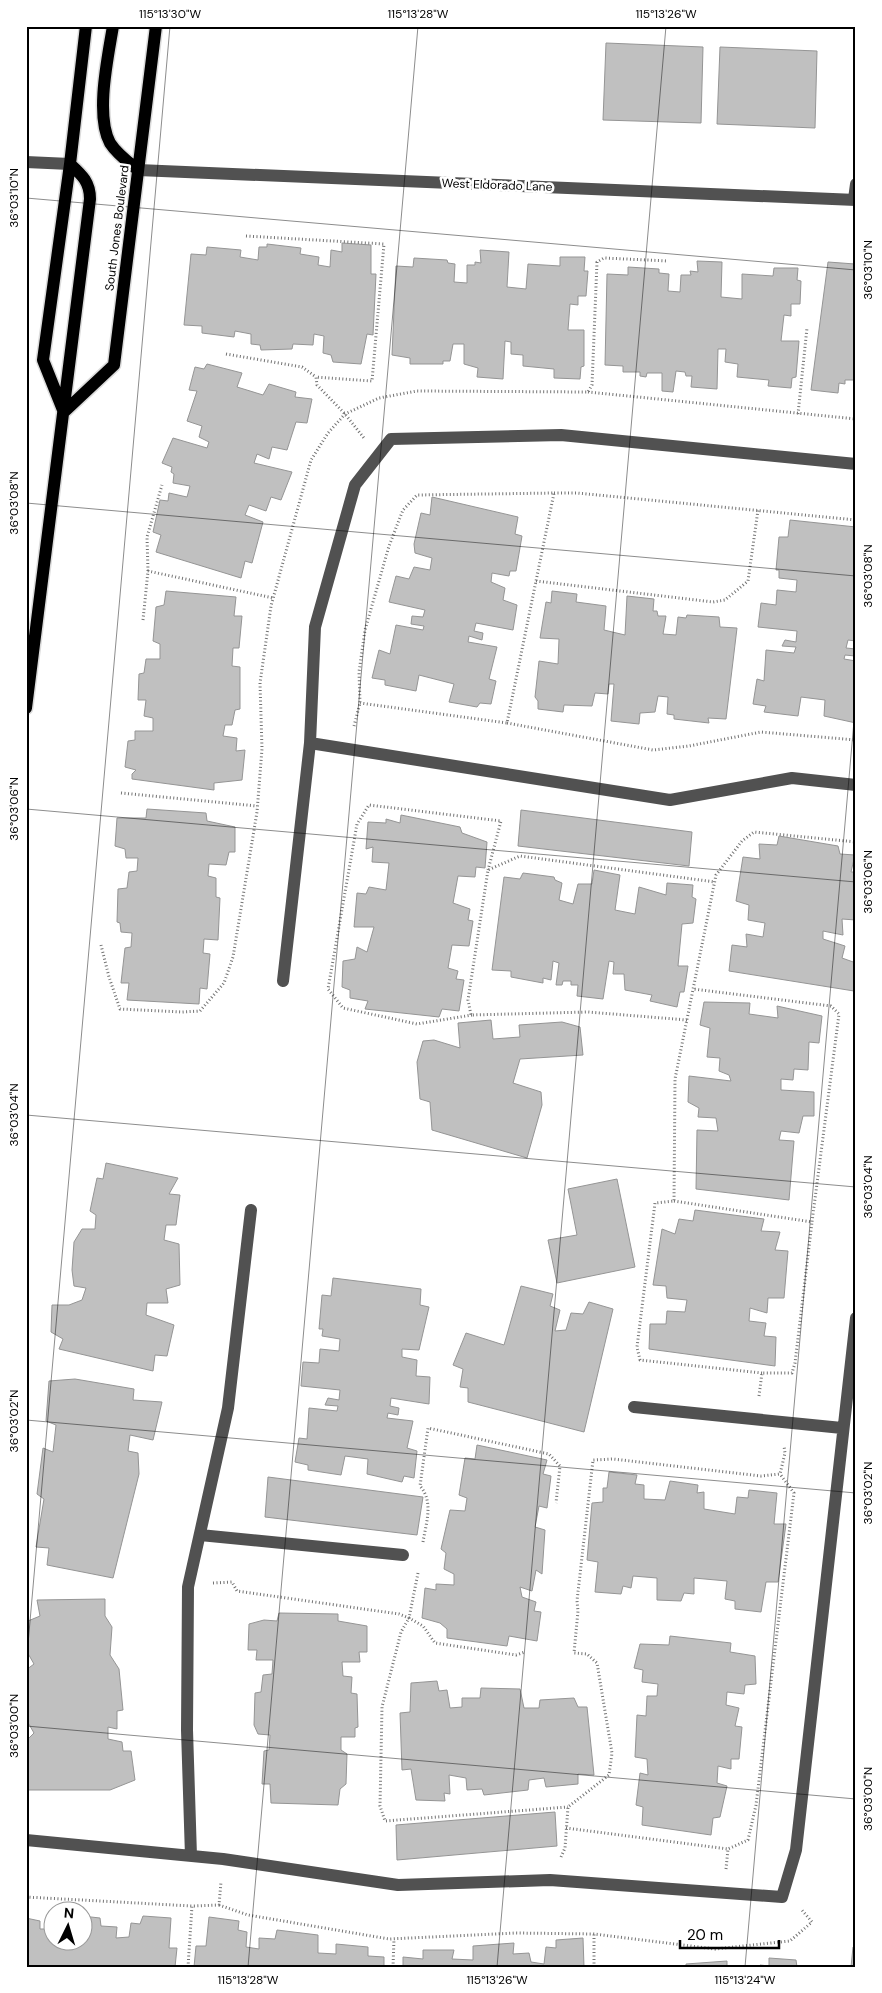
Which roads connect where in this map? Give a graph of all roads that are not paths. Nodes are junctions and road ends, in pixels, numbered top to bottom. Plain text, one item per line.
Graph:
1 (86, 26) edge
2 (113, 26) edge
3 (156, 26) edge
4 (26, 162) edge
5 (70, 164) junction
6 (138, 170) junction
7 (856, 184) edge
8 (855, 200) edge
9 (64, 412) junction
10 (856, 464) edge
11 (26, 708) edge
12 (310, 743) junction
13 (856, 786) edge
14 (283, 981) dead end
15 (251, 1210) dead end
16 (856, 1318) edge
17 (634, 1407) dead end
18 (842, 1428) junction
19 (200, 1535) junction
20 (403, 1554) dead end
21 (26, 1840) edge
22 (191, 1856) junction

1 - 5 main road
2 - 6 main road
3 - 6 main road, South Jones Boulevard
4 - 5 street
5 - 9 main road
5 - 9 main road
6 - 8 street, West Eldorado Lane
6 - 9 main road, South Jones Boulevard
7 - 8 street
9 - 11 main road
10 - 12 street
12 - 13 street
12 - 14 street
15 - 19 street
16 - 18 street
17 - 18 street
18 - 22 street
19 - 20 street
19 - 22 street
21 - 22 street

